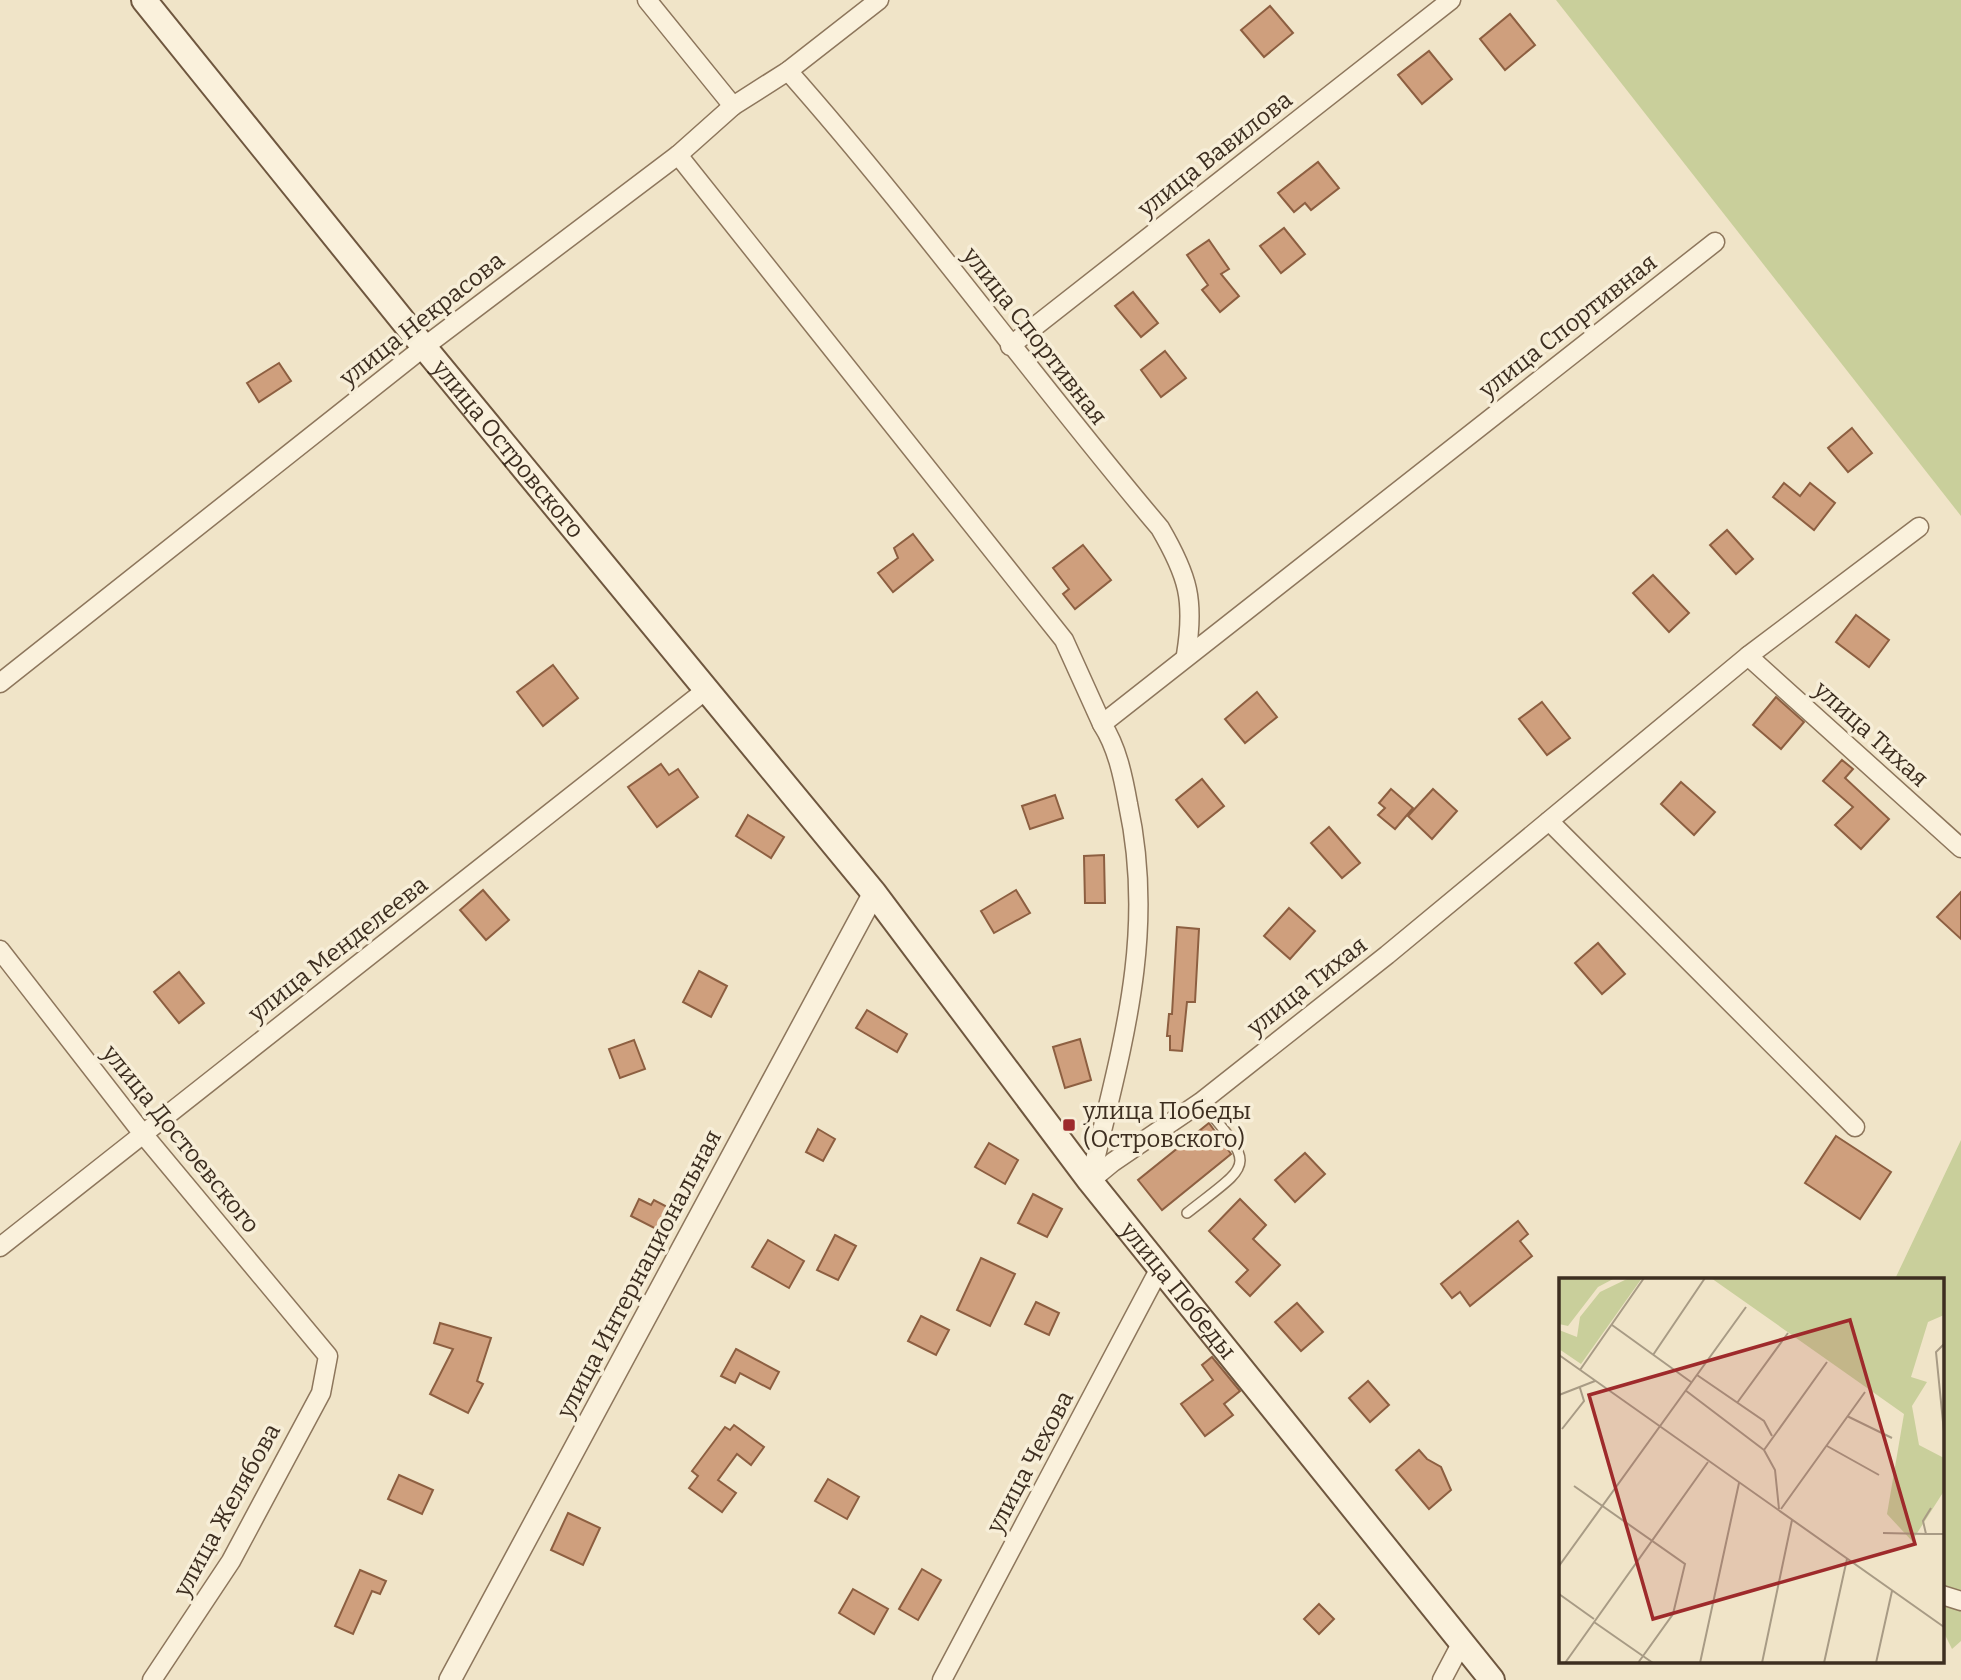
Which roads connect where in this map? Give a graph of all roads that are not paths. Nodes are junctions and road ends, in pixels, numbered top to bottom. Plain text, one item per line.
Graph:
1 (144, 0) edge
2 (647, 0) edge
3 (879, 0) edge
4 (1451, 0) edge
5 (788, 71) junction
6 (733, 106) junction
7 (678, 155) junction
8 (1715, 242) dead end
9 (1010, 346) junction
10 (424, 347) junction
11 (1920, 527) dead end
12 (1186, 655) junction
13 (1748, 656) junction
14 (0, 683) edge
15 (706, 690) junction
16 (1102, 724) junction
17 (1549, 821) junction
18 (1961, 848) edge
19 (874, 893) junction
20 (0, 950) edge
21 (1201, 1102) junction
22 (1855, 1127) dead end
23 (143, 1134) junction
24 (1090, 1181) junction
25 (1187, 1213) dead end
26 (0, 1247) edge
27 (1160, 1266) junction
28 (328, 1356) joint
29 (1944, 1596) edge
30 (1961, 1601) edge
31 (1462, 1642) junction
32 (152, 1680) edge
33 (450, 1680) edge
34 (942, 1680) edge
35 (1442, 1680) edge
36 (1492, 1680) edge

1 - 10 main road, улица Островского
2 - 6 street
3 - 5 street, улица Некрасова
4 - 9 street, улица Вавилова
5 - 6 street, улица Некрасова
5 - 9 street, улица Спортивная
6 - 7 street, улица Некрасова
7 - 10 street, улица Некрасова
7 - 16 street
8 - 12 street, улица Спортивная
9 - 12 street, улица Спортивная
10 - 14 street, улица Некрасова
10 - 15 main road, улица Островского
11 - 13 street, улица Тихая
12 - 16 street, улица Спортивная
13 - 17 street, улица Тихая
13 - 18 street, улица Тихая
15 - 19 main road, улица Островского
15 - 23 street, улица Менделеева
16 - 24 street
17 - 21 street, улица Тихая
17 - 22 street
19 - 24 main road, улица Победы
19 - 33 street, улица Интернациональная
20 - 23 street, улица Достоевского
21 - 24 street, улица Тихая
21 - 25 lane
23 - 26 street, улица Менделеева
23 - 28 street, улица Достоевского
24 - 27 main road, улица Победы
27 - 31 main road, улица Победы
27 - 34 street, улица Чехова
28 - 32 street, улица Желябова
29 - 30 street
31 - 35 street
31 - 36 main road, улица Победы

